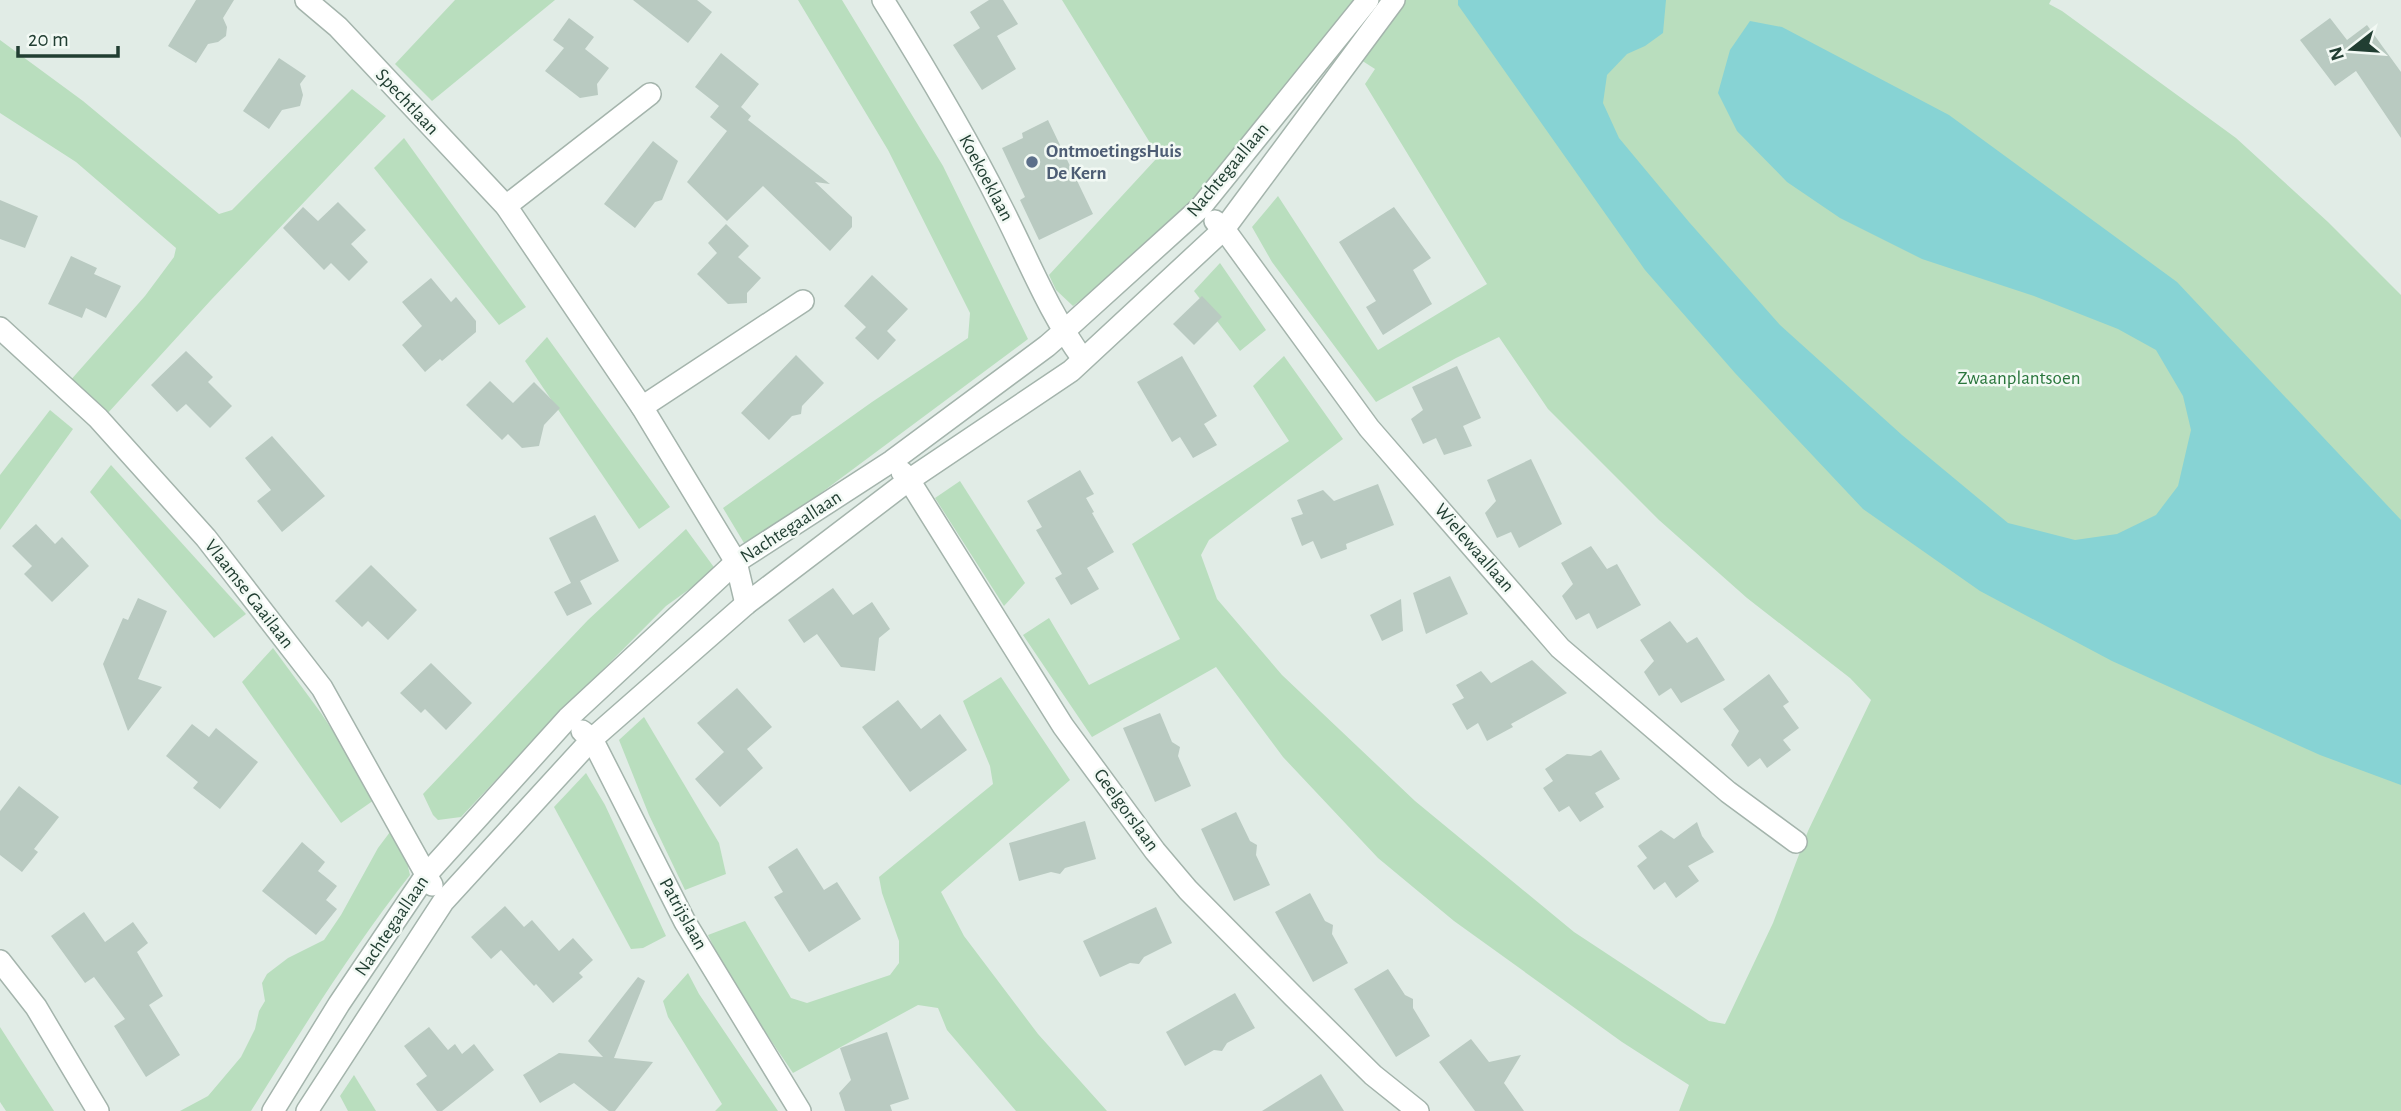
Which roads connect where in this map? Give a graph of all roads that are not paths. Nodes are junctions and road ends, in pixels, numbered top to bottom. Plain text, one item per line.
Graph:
1 (306, 0) edge
2 (883, 0) edge
3 (1368, 0) edge
4 (1394, 0) edge
5 (650, 94) dead end
6 (506, 206) junction
7 (1200, 208) junction
8 (1224, 229) junction
9 (803, 301) dead end
10 (0, 328) edge
11 (1063, 332) junction
12 (1083, 359) junction
13 (642, 407) junction
14 (892, 461) junction
15 (909, 480) junction
16 (736, 562) junction
17 (746, 604) junction
18 (568, 719) junction
19 (592, 739) junction
20 (1796, 842) dead end
21 (426, 875) junction
22 (443, 902) junction
23 (0, 961) edge
24 (290, 1082) junction
25 (314, 1107) edge
26 (98, 1111) edge
27 (273, 1111) edge
28 (800, 1111) edge
29 (1419, 1111) edge

1 - 6 street, Spechtlaan
2 - 11 street, Koekoeklaan
3 - 7 street, Nachtegaallaan
4 - 8 street, Nachtegaallaan
5 - 6 street
6 - 13 street, Spechtlaan
7 - 8 street, Wielewaallaan
7 - 11 street, Nachtegaallaan
8 - 12 street, Nachtegaallaan
8 - 20 street, Wielewaallaan
9 - 13 street
10 - 21 street, Vlaamse Gaailaan
11 - 12 street, Koekoeklaan
11 - 14 street, Nachtegaallaan
12 - 15 street, Nachtegaallaan
13 - 16 street, Spechtlaan
14 - 15 street, Geelgorslaan
14 - 16 street, Nachtegaallaan
15 - 17 street, Nachtegaallaan
15 - 29 street, Geelgorslaan
16 - 17 street, Spechtlaan
16 - 18 street, Nachtegaallaan
17 - 19 street, Nachtegaallaan
18 - 19 street, Patrijslaan
18 - 21 street, Nachtegaallaan
19 - 22 street, Nachtegaallaan
19 - 28 street, Patrijslaan
21 - 22 street, Vlaamse Gaailaan
21 - 24 street, Nachtegaallaan
22 - 25 street, Nachtegaallaan
23 - 26 street
24 - 25 street
24 - 27 street, Nachtegaallaan

